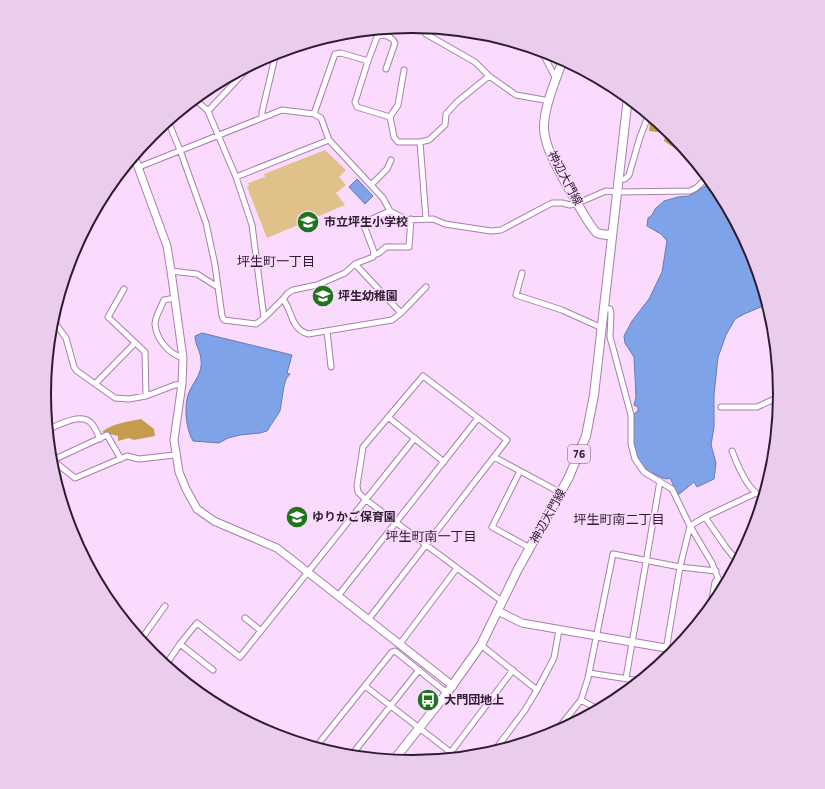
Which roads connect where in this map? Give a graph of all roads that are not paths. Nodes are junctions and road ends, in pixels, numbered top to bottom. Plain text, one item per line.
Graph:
1 (426, 34) edge
2 (544, 58) edge
3 (274, 61) edge
4 (368, 61) junction
5 (561, 65) edge
6 (386, 69) dead end
7 (404, 70) dead end
8 (489, 76) junction
9 (240, 77) edge
10 (556, 80) junction
11 (550, 102) junction
12 (200, 103) edge
13 (627, 104) edge
14 (208, 111) junction
15 (314, 114) junction
16 (390, 117) junction
17 (262, 118) junction
18 (647, 120) edge
19 (170, 127) edge
20 (218, 135) junction
21 (329, 140) junction
22 (420, 142) junction
23 (180, 150) junction
24 (391, 160) dead end
25 (136, 161) edge
26 (139, 167) junction
27 (236, 177) junction
28 (619, 179) junction
29 (704, 181) edge
30 (372, 184) junction
31 (617, 192) junction
32 (578, 204) junction
33 (390, 211) junction
34 (426, 219) junction
35 (411, 220) junction
36 (612, 235) junction
37 (374, 255) junction
38 (355, 264) junction
39 (171, 271) junction
40 (522, 273) dead end
41 (218, 286) junction
42 (426, 287) dead end
43 (124, 289) dead end
44 (175, 298) junction
45 (283, 299) junction
46 (604, 308) junction
47 (401, 313) junction
48 (264, 318) junction
49 (58, 327) edge
50 (602, 328) junction
51 (327, 331) junction
52 (135, 343) junction
53 (183, 358) junction
54 (331, 368) dead end
55 (96, 383) junction
56 (182, 384) junction
57 (146, 396) junction
58 (774, 399) edge
59 (721, 407) dead end
60 (388, 417) junction
61 (478, 418) junction
62 (53, 428) edge
63 (414, 438) junction
64 (100, 439) junction
65 (732, 450) dead end
66 (175, 455) junction
67 (57, 457) edge
68 (494, 457) junction
69 (121, 459) junction
70 (444, 462) junction
71 (58, 464) edge
72 (520, 471) junction
73 (660, 481) junction
74 (756, 493) junction
75 (561, 494) junction
76 (760, 494) edge
77 (365, 499) junction
78 (705, 517) junction
79 (395, 522) junction
80 (690, 526) junction
81 (426, 545) junction
82 (530, 548) junction
83 (736, 556) edge
84 (646, 560) junction
85 (680, 566) junction
86 (457, 568) junction
87 (716, 571) junction
88 (307, 572) junction
89 (718, 579) junction
90 (720, 584) edge
91 (338, 596) junction
92 (713, 596) edge
93 (503, 602) junction
94 (165, 606) dead end
95 (498, 611) junction
96 (245, 618) dead end
97 (368, 620) junction
98 (559, 630) junction
99 (261, 631) junction
100 (144, 636) edge
101 (596, 637) junction
102 (632, 643) junction
103 (180, 644) junction
104 (399, 645) junction
105 (481, 645) junction
106 (667, 649) joint
107 (169, 661) edge
108 (213, 670) dead end
109 (419, 670) junction
110 (513, 670) junction
111 (590, 673) junction
112 (626, 678) junction
113 (635, 680) edge
114 (365, 686) junction
115 (450, 689) junction
116 (537, 690) junction
117 (581, 700) junction
118 (390, 706) junction
119 (594, 707) edge
120 (563, 723) edge
121 (419, 729) junction
122 (318, 744) edge
123 (498, 746) edge
124 (355, 751) edge
125 (451, 753) joint
126 (398, 755) edge

1 - 8 street
2 - 10 street
3 - 17 street
4 - 6 street
4 - 15 street
4 - 16 street
5 - 10 main road, 神辺大門線
7 - 16 street
8 - 11 street
8 - 22 street
9 - 14 street
10 - 11 main road, 神辺大門線
11 - 32 main road, 神辺大門線
12 - 14 street
13 - 28 main road, 神辺大門線 / 76
14 - 20 street
15 - 17 street
15 - 21 street
16 - 22 street
17 - 20 street
18 - 28 street
19 - 23 street
20 - 23 street
20 - 27 street
21 - 27 street
21 - 30 street
22 - 34 street
23 - 26 street
23 - 41 street
24 - 30 street
25 - 26 street
26 - 39 street
27 - 48 street
28 - 31 main road, 神辺大門線 / 76
29 - 31 street
30 - 33 street
31 - 32 street
31 - 36 main road, 神辺大門線 / 76
32 - 34 street
32 - 36 main road, 神辺大門線
33 - 35 street
33 - 37 street
34 - 35 street
35 - 37 street
36 - 46 main road, 神辺大門線 / 76
37 - 38 street
38 - 45 street
38 - 47 street
39 - 41 street
39 - 44 street
40 - 50 street
41 - 48 street
42 - 47 street
43 - 52 street
44 - 53 street
44 - 53 street
45 - 48 street
45 - 51 street
46 - 50 main road, 神辺大門線 / 76
46 - 73 street
47 - 51 street
49 - 55 street
50 - 75 main road, 神辺大門線 / 76
51 - 54 street
52 - 55 street
52 - 57 street
53 - 56 street
55 - 57 street
56 - 57 street
56 - 66 street
58 - 59 street
60 - 61 street
60 - 63 street
60 - 77 street
61 - 68 street
61 - 70 street
62 - 64 street
63 - 70 street
63 - 77 street
64 - 67 street
64 - 69 street
65 - 74 street
66 - 69 street
66 - 88 street
68 - 72 street
68 - 81 street
69 - 71 street
70 - 79 street
72 - 75 street
72 - 82 street
73 - 80 street
73 - 84 street
74 - 76 street
74 - 78 street
75 - 82 main road, 神辺大門線 / 76
77 - 79 street
77 - 88 street
78 - 80 street
78 - 83 street
79 - 81 street
79 - 91 street
80 - 85 street
80 - 87 street
81 - 86 street
81 - 97 street
82 - 93 main road, 神辺大門線 / 76
84 - 85 street
84 - 101 street
84 - 102 street
85 - 87 street
85 - 106 street
86 - 93 street
86 - 104 street
87 - 89 street
88 - 91 street
88 - 99 street
89 - 90 street
89 - 92 street
91 - 97 street
93 - 95 main road, 神辺大門線 / 76
94 - 100 street
95 - 98 street
95 - 105 main road, 神辺大門線 / 76
96 - 99 street
97 - 104 street
98 - 101 street
98 - 116 street
99 - 103 street
101 - 102 street
101 - 111 street
102 - 106 street
102 - 112 street
103 - 107 street
103 - 108 street
104 - 115 street
105 - 110 street
105 - 115 main road, 神辺大門線 / 76
109 - 114 street
109 - 115 street
109 - 118 street
110 - 116 street
110 - 125 street
111 - 112 street
111 - 117 street
112 - 113 street
114 - 118 street
114 - 122 street
115 - 121 main road, 神辺大門線 / 76
116 - 123 street
117 - 119 street
117 - 120 street
118 - 121 street
118 - 124 street
121 - 125 street
121 - 126 main road, 神辺大門線 / 76

